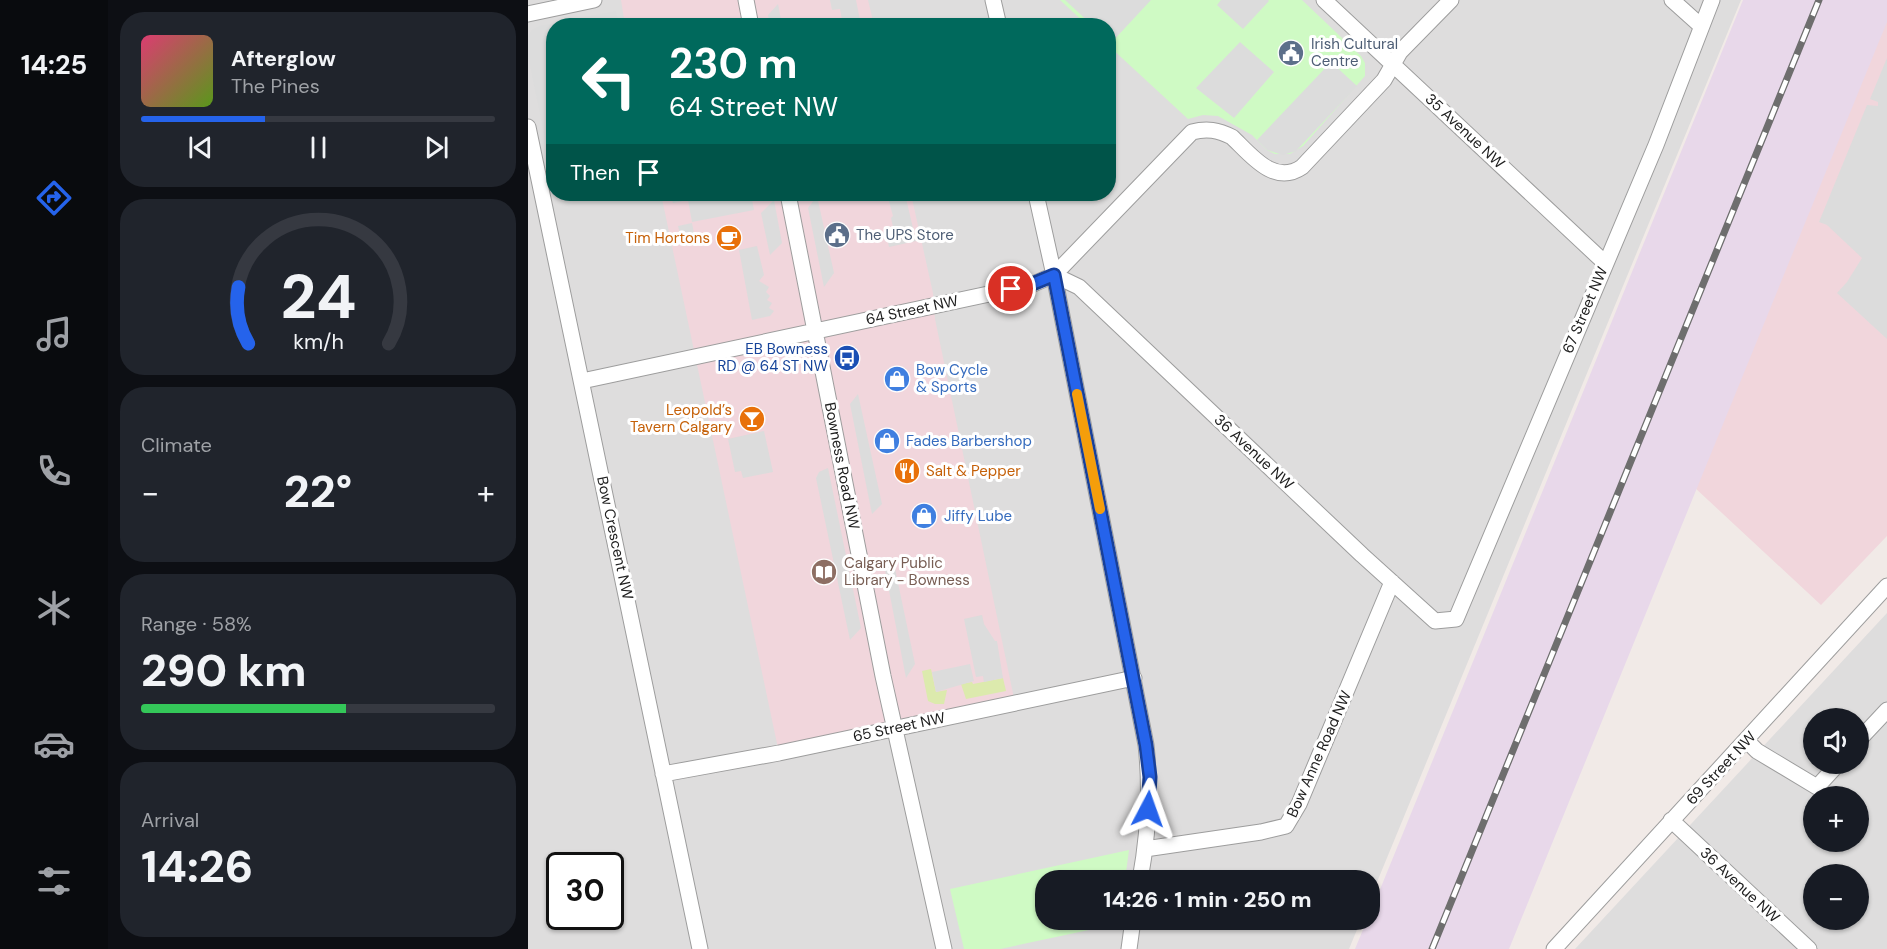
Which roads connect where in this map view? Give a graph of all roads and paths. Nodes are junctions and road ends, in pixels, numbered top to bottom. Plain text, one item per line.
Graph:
1 (594, 0) edge
2 (746, 0) edge
3 (993, 0) edge
4 (1324, 0) edge
5 (1451, 0) edge
6 (1672, 0) edge
7 (1712, 0) edge
8 (528, 14) edge
9 (750, 18) edge
10 (997, 18) edge
11 (1701, 26) junction
12 (1393, 64) junction
13 (528, 127) edge
14 (789, 201) edge
15 (1038, 201) edge
16 (1605, 263) junction
17 (1054, 275) junction
18 (816, 331) junction
19 (582, 381) junction
20 (1392, 582) junction
21 (1887, 586) edge
22 (1456, 619) joint
23 (1134, 678) junction
24 (1887, 710) edge
25 (895, 728) junction
26 (1869, 729) edge
27 (1746, 740) junction
28 (663, 774) junction
29 (1829, 774) edge
30 (1671, 820) junction
31 (1145, 849) junction
32 (1142, 870) edge
33 (1132, 930) edge
34 (700, 949) edge
35 (944, 949) edge
36 (1129, 949) edge
37 (1554, 949) edge
38 (1809, 949) edge

1 - 8 street
2 - 9 street
3 - 10 street
4 - 12 street, 35 Avenue NW
5 - 12 street, 64 Street NW
6 - 11 street
7 - 11 street, 67 Street NW
11 - 16 street, 67 Street NW
12 - 16 street, 35 Avenue NW
12 - 17 street, 64 Street NW
13 - 19 street, Bow Crescent NW
14 - 18 street, Bowness Road NW
15 - 17 street
16 - 22 street, 67 Street NW
17 - 18 street, 64 Street NW
17 - 20 street, 36 Avenue NW
17 - 23 street
18 - 19 street, 64 Street NW
18 - 25 street, Bowness Road NW
19 - 28 street, Bow Crescent NW
20 - 22 street, 36 Avenue NW
20 - 31 street, Bow Anne Road NW
21 - 27 street, 69 Street NW
23 - 25 street, 65 Street NW
23 - 31 street
24 - 26 street
25 - 28 street, 65 Street NW
25 - 35 street, Bowness Road NW
27 - 29 street
27 - 30 street, 69 Street NW
28 - 34 street, Bow Crescent NW
30 - 37 street, 69 Street NW
30 - 38 street, 36 Avenue NW
31 - 32 street
33 - 36 street

